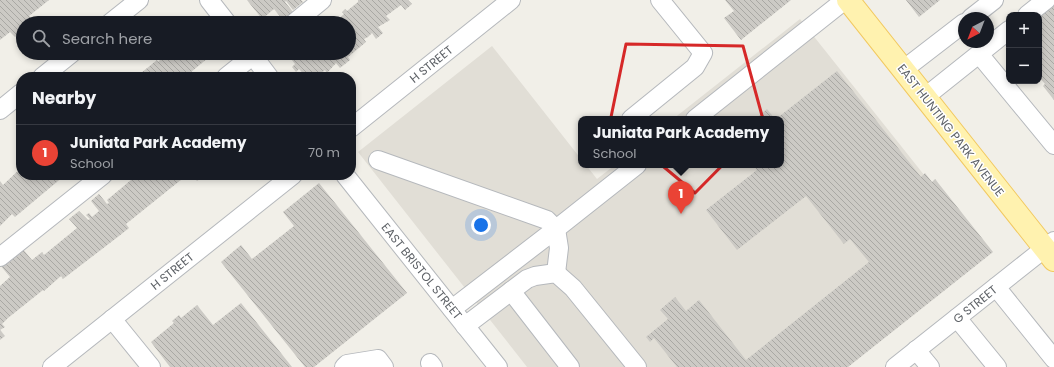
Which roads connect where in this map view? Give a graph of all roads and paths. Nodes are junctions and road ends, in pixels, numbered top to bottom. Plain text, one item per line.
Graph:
1 (139, 0) edge
2 (209, 0) edge
3 (322, 0) edge
4 (511, 0) edge
5 (660, 0) edge
6 (845, 0) edge
7 (848, 0) edge
8 (994, 0) edge
9 (1046, 0) edge
10 (979, 12) edge
11 (1031, 12) edge
12 (119, 16) edge
13 (222, 16) edge
14 (303, 16) edge
15 (958, 28) edge
16 (1006, 32) edge
17 (979, 54) junction
18 (63, 60) edge
19 (246, 60) edge
20 (257, 60) edge
21 (903, 70) junction
22 (48, 72) edge
23 (232, 72) edge
24 (266, 72) edge
25 (16, 97) edge
26 (925, 97) junction
27 (0, 110) edge
28 (635, 116) edge
29 (699, 116) edge
30 (356, 124) edge
31 (1054, 145) edge
32 (378, 160) dead end
33 (633, 168) edge
34 (97, 180) edge
35 (287, 180) edge
36 (349, 180) edge
37 (556, 229) junction
38 (1051, 250) edge
39 (0, 257) edge
40 (556, 273) junction
41 (996, 287) junction
42 (511, 291) junction
43 (452, 310) junction
44 (957, 318) junction
45 (112, 319) junction
46 (465, 326) junction
47 (916, 350) junction
48 (1054, 359) edge
49 (52, 367) edge
50 (151, 367) edge
51 (344, 367) edge
52 (384, 367) edge
53 (498, 367) edge
54 (570, 367) edge
55 (637, 367) edge
56 (895, 367) edge
57 (930, 367) edge
58 (997, 367) edge

1 - 12 street
2 - 13 street
3 - 14 street
4 - 30 street, H STREET
5 - 28 street
6 - 29 street
7 - 21 main road, EAST HUNTING PARK AVENUE
8 - 10 street
9 - 11 street
15 - 21 street
16 - 17 street
17 - 26 street
17 - 31 street
18 - 22 street
19 - 23 street
20 - 24 street
21 - 26 main road, EAST HUNTING PARK AVENUE
25 - 27 street
26 - 38 main road, EAST HUNTING PARK AVENUE
32 - 37 street
33 - 37 street
34 - 39 street
35 - 45 street, H STREET
36 - 43 street, EAST BRISTOL STREET
37 - 40 street
37 - 43 street
38 - 41 street, G STREET
40 - 42 street
40 - 55 street
41 - 44 street, G STREET
41 - 48 street
42 - 46 street
42 - 54 street
43 - 46 street, EAST BRISTOL STREET
44 - 47 street, G STREET
44 - 58 street
45 - 49 street, H STREET
45 - 50 street
46 - 53 street, EAST BRISTOL STREET
47 - 56 street, G STREET
47 - 57 street
51 - 52 street

